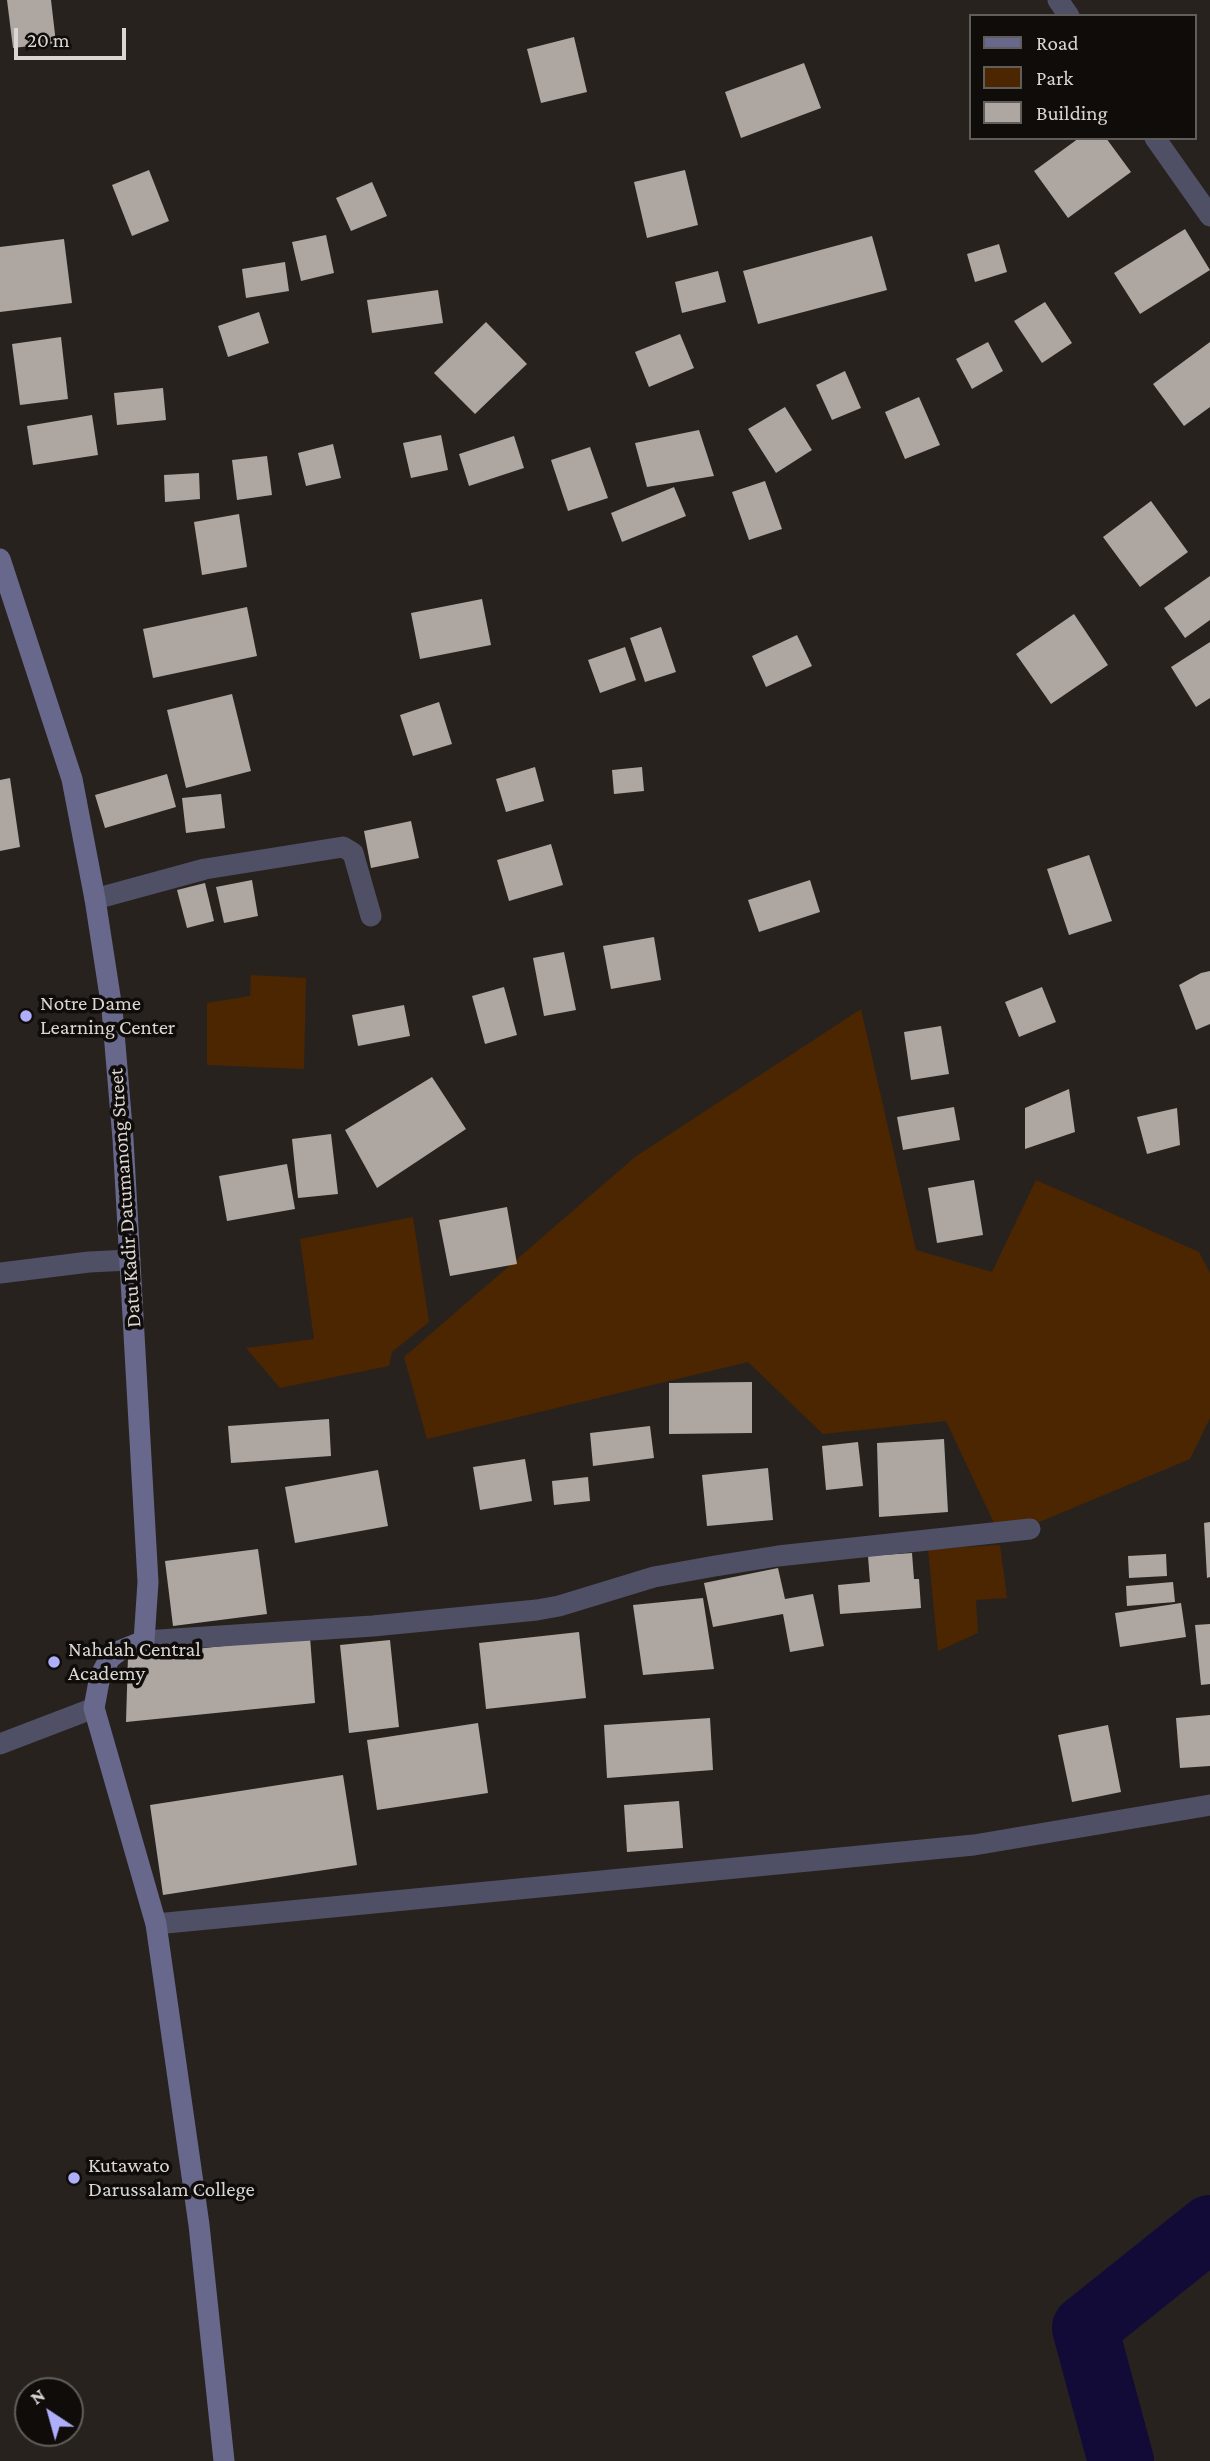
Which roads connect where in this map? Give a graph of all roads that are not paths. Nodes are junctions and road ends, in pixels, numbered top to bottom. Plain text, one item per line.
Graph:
1 (1156, 140) edge
2 (1210, 216) edge
3 (0, 559) edge
4 (95, 899) junction
5 (371, 916) dead end
6 (130, 1260) junction
7 (0, 1273) edge
8 (1030, 1529) dead end
9 (144, 1641) junction
10 (94, 1708) junction
11 (0, 1744) edge
12 (1210, 1805) edge
13 (156, 1924) junction
14 (224, 2461) edge

1 - 2 street
3 - 4 street, Datu Kadir Datumanong Street
4 - 5 street
4 - 6 street, Datu Kadir Datumanong Street
6 - 7 street
6 - 9 street, Datu Kadir Datumanong Street
8 - 9 street
9 - 10 street
10 - 11 street
10 - 13 street
12 - 13 street
13 - 14 street

